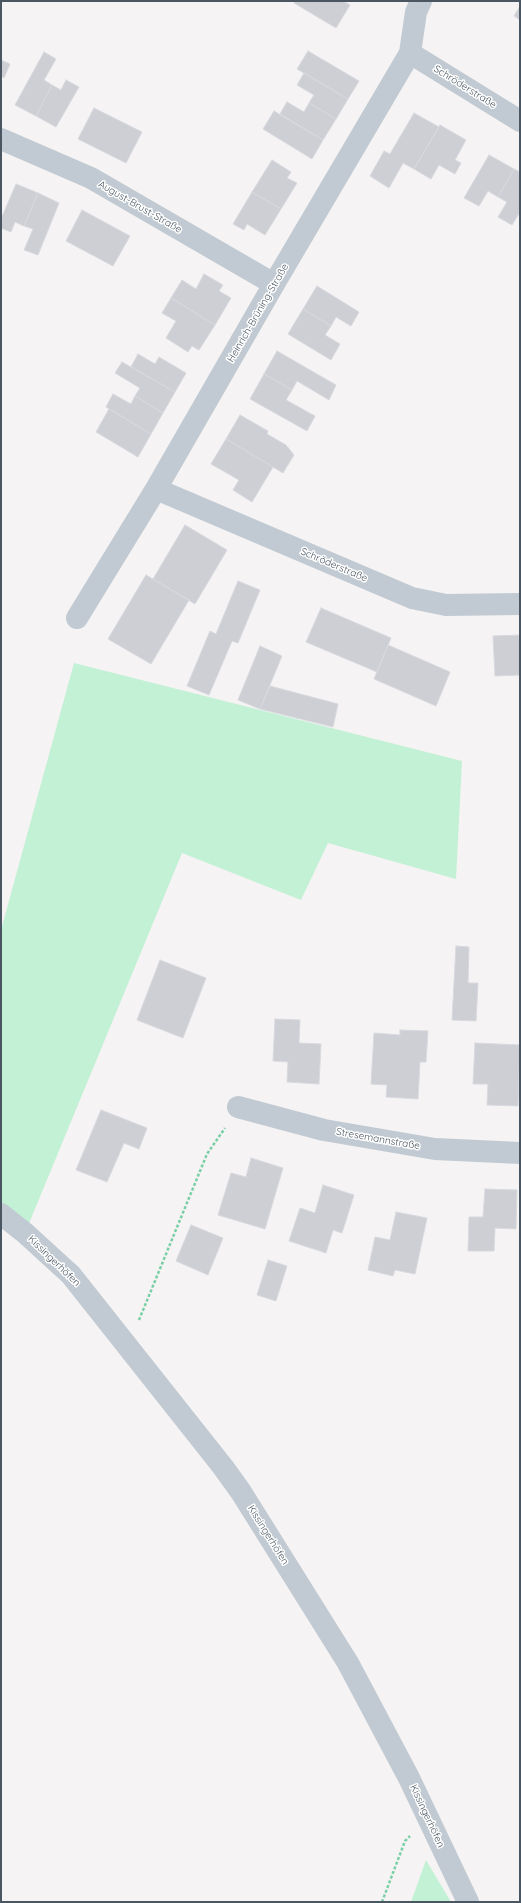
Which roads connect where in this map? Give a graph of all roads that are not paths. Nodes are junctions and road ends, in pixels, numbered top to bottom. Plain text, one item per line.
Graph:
1 (421, 1) edge
2 (410, 53) junction
3 (520, 121) edge
4 (1, 139) edge
5 (274, 284) junction
6 (156, 489) junction
7 (520, 604) edge
8 (77, 618) dead end
9 (238, 1107) road end
10 (520, 1153) edge
11 (1, 1214) edge
12 (468, 1902) edge

1 - 2 street, Heinrich-Brüning-Straße
2 - 3 street, Schröderstraße
2 - 5 street, Heinrich-Brüning-Straße
4 - 5 street, August-Brust-Straße
5 - 6 street, Heinrich-Brüning-Straße
6 - 7 street, Schröderstraße
6 - 8 street, Heinrich-Brüning-Straße
9 - 10 street, Stresemannstraße
11 - 12 street, Kissingerhöfen

